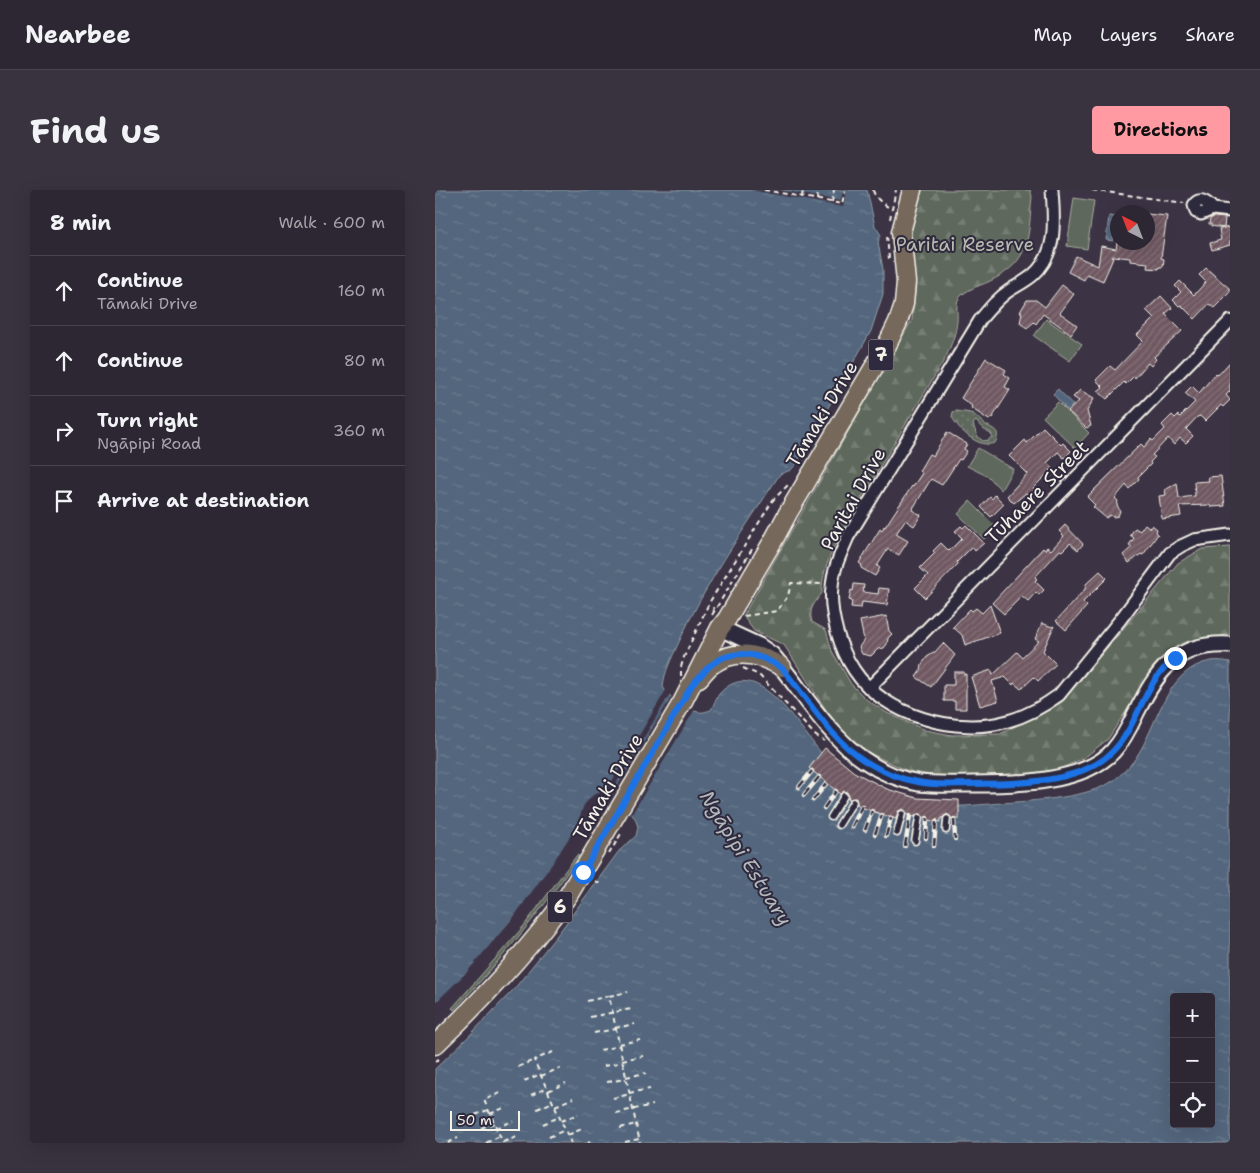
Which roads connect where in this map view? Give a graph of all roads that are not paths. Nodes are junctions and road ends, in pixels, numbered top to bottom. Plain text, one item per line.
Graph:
1 (912, 190) edge
2 (1052, 190) edge
3 (1194, 206) road end
4 (1230, 211) edge
5 (1230, 321) edge
6 (1230, 535) edge
7 (727, 620) junction
8 (1230, 645) edge
9 (782, 668) junction
10 (686, 684) junction
11 (869, 688) junction
12 (844, 796) dead end
13 (853, 802) dead end
14 (903, 814) dead end
15 (831, 817) dead end
16 (919, 818) dead end
17 (947, 819) dead end
18 (839, 826) dead end
19 (946, 830) dead end
20 (897, 833) dead end
21 (915, 841) dead end
22 (435, 1045) edge

1 - 7 main road, Tāmaki Drive / 7
2 - 11 street, Paritai Drive
3 - 4 street
5 - 11 street, Tūhaere Street
6 - 11 street, Paritai Drive
7 - 9 main road, 6
7 - 10 main road, Tāmaki Drive / 6
8 - 9 main road, 6
9 - 10 main road, 6
10 - 22 main road, Tāmaki Drive / 6
12 - 15 lane
13 - 18 lane
14 - 20 lane
16 - 21 lane
17 - 19 lane

